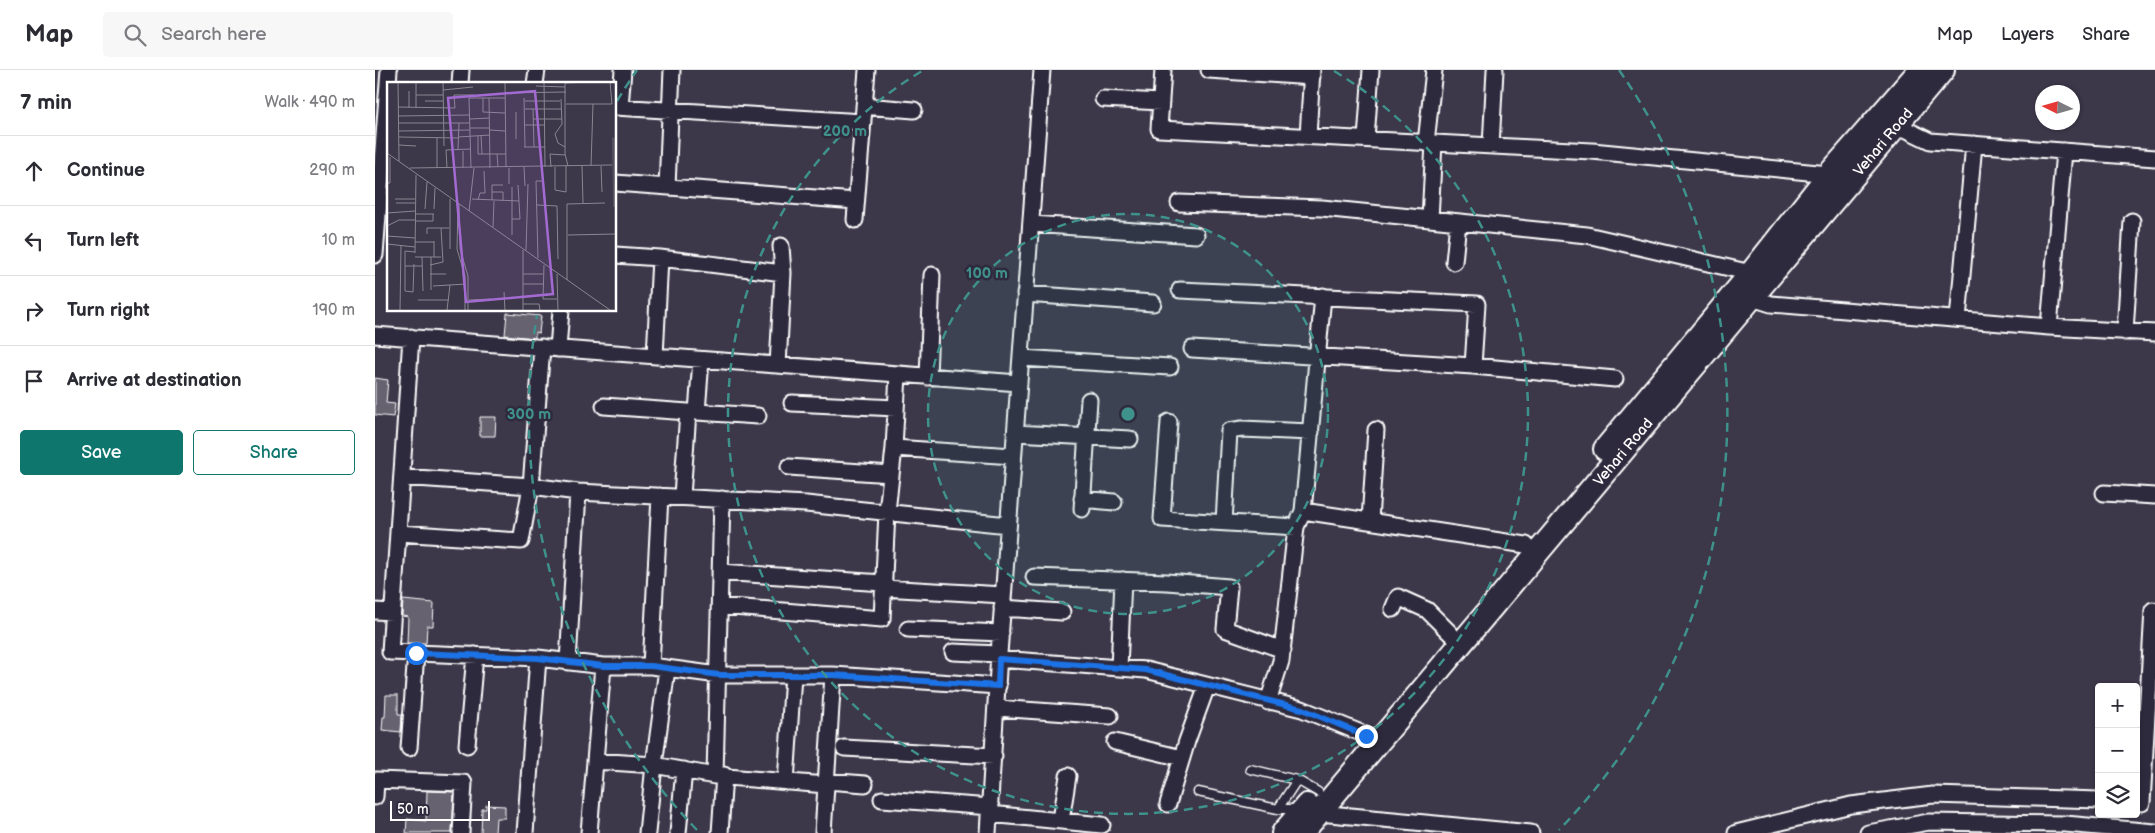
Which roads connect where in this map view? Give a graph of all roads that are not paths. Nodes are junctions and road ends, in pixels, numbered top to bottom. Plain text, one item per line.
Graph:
1 (389, 70) edge
2 (623, 70) edge
3 (673, 70) edge
4 (867, 70) edge
5 (1041, 70) edge
6 (1163, 70) edge
7 (1209, 70) edge
8 (1371, 70) edge
9 (1434, 70) edge
10 (1495, 70) edge
11 (1920, 70) edge
12 (1943, 70) edge
13 (1312, 74) edge
14 (1103, 99) dead end
15 (1161, 102) junction
16 (864, 106) junction
17 (618, 107) edge
18 (381, 109) edge
19 (671, 110) junction
20 (914, 110) dead end
21 (863, 122) junction
22 (1897, 125) junction
23 (1308, 136) junction
24 (1366, 139) junction
25 (1430, 143) junction
26 (1974, 144) junction
27 (1491, 146) junction
28 (2064, 151) junction
29 (2155, 158) edge
30 (1829, 174) junction
31 (616, 183) edge
32 (667, 187) junction
33 (377, 195) edge
34 (856, 201) junction
35 (1179, 203) dead end
36 (1429, 219) junction
37 (855, 220) dead end
38 (2132, 221) dead end
39 (1458, 222) junction
40 (1031, 224) junction
41 (1196, 235) dead end
42 (781, 246) dead end
43 (375, 255) edge
44 (616, 255) edge
45 (660, 258) junction
46 (1454, 262) dead end
47 (783, 273) junction
48 (1751, 273) junction
49 (932, 275) dead end
50 (1180, 290) dead end
51 (1025, 294) junction
52 (1323, 296) junction
53 (1753, 298) junction
54 (1153, 302) dead end
55 (561, 311) edge
56 (1958, 319) junction
57 (2049, 327) junction
58 (2125, 332) junction
59 (2155, 334) edge
60 (375, 335) edge
61 (411, 337) junction
62 (542, 347) junction
63 (558, 349) junction
64 (1192, 349) dead end
65 (655, 356) junction
66 (1318, 357) junction
67 (1021, 358) junction
68 (701, 360) junction
69 (779, 365) junction
70 (1473, 366) junction
71 (1170, 367) dead end
72 (898, 374) junction
73 (928, 376) junction
74 (1615, 379) dead end
75 (1019, 383) junction
76 (1089, 400) dead end
77 (792, 403) dead end
78 (604, 406) dead end
79 (896, 408) junction
80 (692, 412) junction
81 (758, 416) dead end
82 (1169, 422) dead end
83 (1376, 430) dead end
84 (1311, 432) junction
85 (1015, 433) junction
86 (1087, 437) junction
87 (1130, 439) dead end
88 (894, 448) junction
89 (1013, 456) junction
90 (789, 468) dead end
91 (891, 474) junction
92 (402, 478) junction
93 (531, 486) junction
94 (578, 492) junction
95 (2104, 493) dead end
96 (660, 496) junction
97 (682, 496) junction
98 (2155, 496) edge
99 (722, 499) junction
100 (1114, 502) dead end
101 (887, 512) junction
102 (1303, 512) junction
103 (1370, 520) junction
104 (1224, 523) junction
105 (1008, 525) junction
106 (1296, 527) junction
107 (398, 533) junction
108 (1526, 544) junction
109 (720, 572) junction
110 (1034, 577) dead end
111 (1123, 580) junction
112 (883, 586) junction
113 (1003, 601) junction
114 (720, 606) junction
115 (1393, 609) dead end
116 (2153, 610) dead end
117 (375, 611) edge
118 (392, 612) junction
119 (1062, 612) dead end
120 (908, 629) dead end
121 (1001, 633) junction
122 (1451, 634) junction
123 (1283, 650) junction
124 (953, 652) dead end
125 (416, 653) junction
126 (475, 655) junction
127 (999, 657) junction
128 (2153, 657) edge
129 (538, 658) junction
130 (568, 662) junction
131 (603, 666) junction
132 (651, 666) junction
133 (1119, 668) junction
134 (667, 670) junction
135 (719, 675) junction
136 (793, 675) junction
137 (833, 675) junction
138 (998, 686) junction
139 (1207, 686) junction
140 (1268, 702) junction
141 (997, 708) junction
142 (1110, 716) dead end
143 (1366, 736) junction
144 (1115, 742) dead end
145 (467, 745) dead end
146 (409, 748) dead end
147 (844, 748) dead end
148 (994, 756) junction
149 (1181, 758) junction
150 (595, 760) junction
151 (654, 764) junction
152 (1250, 769) dead end
153 (684, 770) junction
154 (719, 776) junction
155 (1068, 776) dead end
156 (1297, 780) junction
157 (375, 781) edge
158 (786, 782) junction
159 (826, 783) junction
160 (865, 784) dead end
161 (1198, 792) dead end
162 (375, 797) edge
163 (882, 799) dead end
164 (2095, 800) edge
165 (2145, 803) edge
166 (1169, 804) dead end
167 (990, 811) junction
168 (1298, 818) edge
169 (1061, 820) junction
170 (1102, 825) dead end
171 (1418, 828) edge
172 (2005, 828) edge
173 (1449, 829) edge
174 (2155, 832) edge
175 (461, 833) edge
176 (525, 833) edge
177 (589, 833) edge
178 (647, 833) edge
179 (678, 833) edge
180 (719, 833) edge
181 (823, 833) edge
182 (988, 833) edge
183 (1531, 833) edge
184 (1736, 833) edge
185 (1867, 833) edge

1 - 18 street
2 - 17 street
3 - 19 street
4 - 16 street
5 - 40 street
6 - 15 street
7 - 13 street
8 - 24 street
9 - 25 street
10 - 27 street
11 - 30 main road, Vehari Road
12 - 22 main road, Vehari Road
13 - 23 street
14 - 15 street
15 - 23 street
16 - 20 street
16 - 21 street
17 - 19 street
18 - 33 street
19 - 21 street
19 - 32 street
21 - 34 street
22 - 26 street
22 - 53 main road, Vehari Road
23 - 24 street
24 - 25 street
25 - 27 street
25 - 36 street
26 - 28 street
26 - 56 street
27 - 30 street
28 - 29 street
28 - 57 street
30 - 48 main road, Vehari Road
31 - 32 street
32 - 34 street
33 - 43 street
34 - 37 street
35 - 36 street
36 - 39 street
38 - 58 street
39 - 46 street
39 - 48 street
40 - 41 street
40 - 51 street
42 - 47 street
44 - 45 street
45 - 47 street
45 - 65 street
47 - 69 street
48 - 108 main road, Vehari Road
49 - 73 street
50 - 52 street
51 - 54 street
51 - 67 street
52 - 66 street
52 - 70 street
53 - 56 street
53 - 168 main road, Vehari Road
55 - 63 street
56 - 57 street
57 - 58 street
58 - 59 street
60 - 61 street
61 - 62 street
61 - 92 street
62 - 63 street
62 - 93 street
63 - 65 street
64 - 66 street
65 - 68 street
66 - 70 street
66 - 84 street
67 - 71 street
67 - 75 street
68 - 69 street
68 - 80 street
69 - 72 street
70 - 74 street
72 - 73 street
72 - 79 street
73 - 75 street
75 - 85 street
76 - 86 street
77 - 79 street
78 - 80 street
79 - 88 street
80 - 81 street
80 - 97 street
82 - 104 street
83 - 103 street
84 - 102 street
84 - 104 street
85 - 86 street
85 - 89 street
86 - 87 street
86 - 100 street
88 - 89 street
88 - 91 street
89 - 105 street
90 - 91 street
91 - 101 street
92 - 93 street
92 - 107 street
93 - 94 street
93 - 107 street
94 - 96 street
94 - 130 street
95 - 98 street
96 - 97 street
96 - 132 street
97 - 99 street
99 - 101 street
99 - 109 street
101 - 105 street
101 - 112 street
102 - 103 street
102 - 106 street
103 - 108 street
104 - 106 street
105 - 113 street
106 - 123 street
107 - 118 street
108 - 122 main road, Vehari Road
109 - 112 street
109 - 114 street
110 - 111 street
111 - 123 street
111 - 133 street
112 - 113 street
112 - 114 street
113 - 119 street
113 - 121 street
114 - 135 street
115 - 122 street
116 - 128 street
117 - 118 street
118 - 125 street
120 - 121 street
121 - 127 street
122 - 143 main road, Vehari Road
123 - 140 street
124 - 127 street
125 - 126 street
125 - 146 street
126 - 129 street
126 - 145 street
127 - 133 street
127 - 138 street
128 - 165 street
129 - 130 street
129 - 176 street
130 - 131 street
131 - 132 street
131 - 150 street
132 - 134 street
133 - 139 street
134 - 135 street
134 - 151 street
135 - 136 street
135 - 154 street
136 - 137 street
136 - 158 street
137 - 138 street
137 - 159 street
138 - 141 street
139 - 140 street
139 - 149 street
140 - 143 street
141 - 142 street
141 - 148 street
143 - 168 main road, Vehari Road
144 - 149 street
147 - 148 street
148 - 167 street
149 - 166 street
150 - 151 street
150 - 177 street
151 - 153 street
151 - 178 street
152 - 156 lane
153 - 154 street
153 - 179 street
154 - 158 street
154 - 180 street
155 - 169 street
156 - 168 lane
156 - 168 lane
157 - 162 street
157 - 175 street
158 - 159 street
159 - 160 street
159 - 181 street
161 - 168 lane
163 - 167 street
164 - 184 street
167 - 169 street
167 - 182 street
168 - 171 street
169 - 170 street
171 - 173 street
172 - 174 street
172 - 185 street
173 - 183 street

